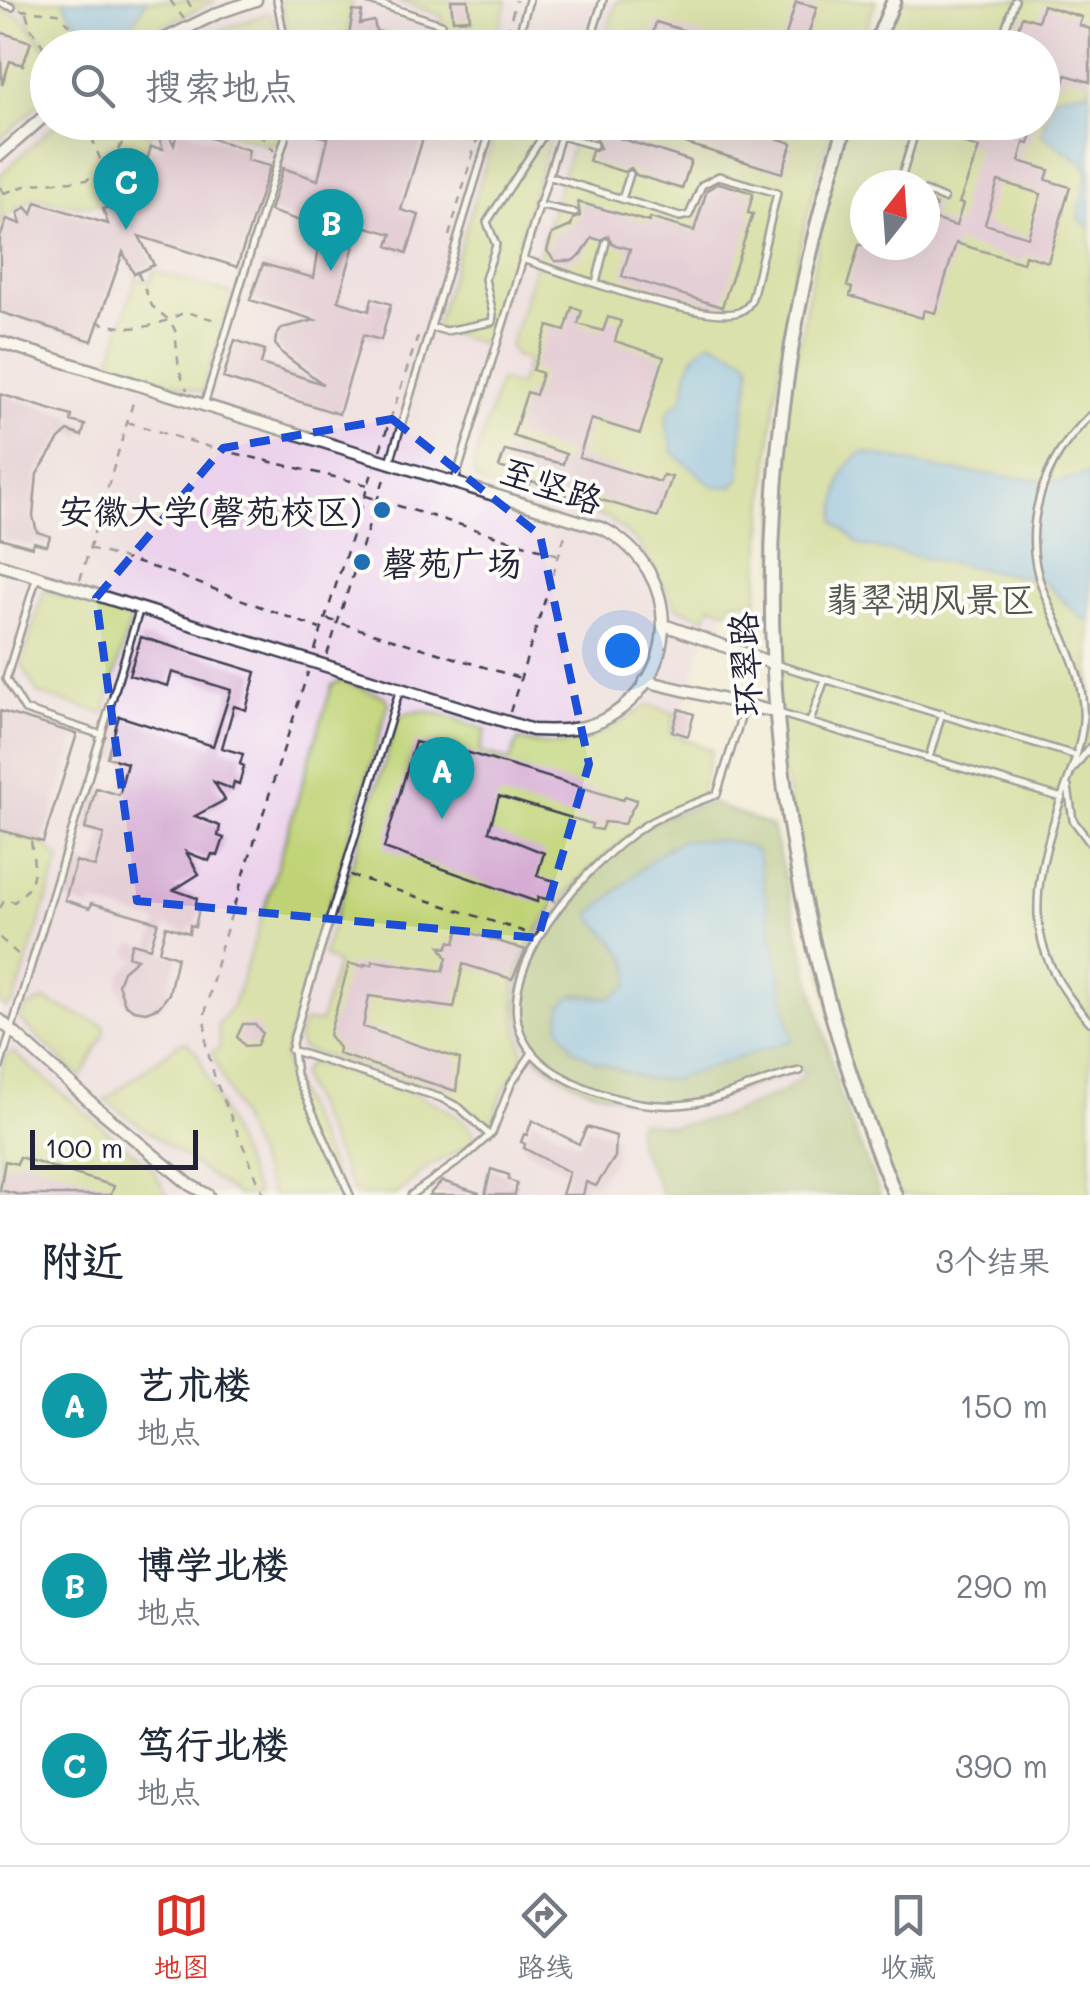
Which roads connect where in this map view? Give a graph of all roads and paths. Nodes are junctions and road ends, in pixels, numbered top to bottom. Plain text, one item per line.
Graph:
1 (170, 0) edge
2 (188, 0) edge
3 (256, 0) edge
4 (277, 0) edge
5 (368, 0) edge
6 (516, 0) edge
7 (528, 0) edge
8 (603, 0) edge
9 (894, 0) edge
10 (1015, 0) edge
11 (0, 3) edge
12 (12, 7) joint
13 (26, 12) junction
14 (194, 24) junction
15 (32, 30) edge
16 (75, 30) edge
17 (182, 30) edge
18 (198, 30) edge
19 (283, 30) edge
20 (442, 30) edge
21 (508, 30) edge
22 (520, 30) edge
23 (594, 30) edge
24 (882, 30) edge
25 (1005, 30) edge
26 (30, 129) edge
27 (93, 140) edge
28 (123, 140) edge
29 (263, 140) edge
30 (285, 140) edge
31 (488, 140) edge
32 (540, 140) edge
33 (559, 140) edge
34 (575, 140) edge
35 (842, 140) edge
36 (913, 140) edge
37 (594, 145) dead end
38 (282, 153) junction
39 (0, 155) edge
40 (103, 168) junction
41 (904, 170) edge
42 (630, 174) dead end
43 (548, 176) junction
44 (0, 187) edge
45 (2, 195) edge
46 (940, 197) edge
47 (944, 199) dead end
48 (622, 200) junction
49 (538, 205) junction
50 (575, 212) dead end
51 (606, 242) dead end
52 (522, 260) junction
53 (138, 273) dead end
54 (596, 283) junction
55 (169, 320) junction
56 (97, 322) dead end
57 (230, 323) junction
58 (431, 326) junction
59 (0, 342) edge
60 (138, 385) junction
61 (190, 401) junction
62 (204, 405) junction
63 (1090, 416) edge
64 (127, 422) junction
65 (390, 462) junction
66 (455, 481) junction
67 (368, 485) dead end
68 (364, 496) dead end
69 (377, 500) junction
70 (571, 518) junction
71 (89, 548) junction
72 (560, 555) junction
73 (0, 565) edge
74 (37, 576) junction
75 (77, 588) junction
76 (140, 608) junction
77 (326, 618) dead end
78 (338, 622) junction
79 (664, 626) junction
80 (322, 630) dead end
81 (772, 663) junction
82 (324, 664) junction
83 (522, 678) junction
84 (825, 678) junction
85 (645, 681) junction
86 (400, 689) junction
87 (745, 705) junction
88 (775, 712) junction
89 (942, 713) junction
90 (506, 722) junction
91 (810, 722) junction
92 (102, 735) junction
93 (1090, 747) edge
94 (1074, 756) junction
95 (929, 758) junction
96 (1068, 780) junction
97 (1062, 798) junction
98 (30, 839) dead end
99 (1090, 843) edge
100 (346, 873) junction
101 (0, 908) edge
102 (0, 938) edge
103 (535, 942) junction
104 (33, 962) junction
105 (0, 1020) edge
106 (1090, 1022) edge
107 (11, 1031) junction
108 (291, 1050) junction
109 (532, 1053) junction
110 (0, 1066) edge
111 (800, 1071) dead end
112 (489, 1135) junction
113 (190, 1190) edge
114 (208, 1195) edge
115 (350, 1195) edge
116 (412, 1195) edge
117 (895, 1195) edge

1 - 14 path
2 - 14 path
3 - 14 street
4 - 19 lane
5 - 20 lane
6 - 21 path
7 - 22 lane
8 - 23 lane
9 - 24 street
10 - 25 lane
11 - 12 lane
12 - 13 path
13 - 15 path
13 - 16 path
14 - 17 street
14 - 18 path
26 - 39 street
27 - 40 path
28 - 40 path
29 - 38 path
30 - 38 lane
31 - 58 lane
32 - 58 lane
33 - 43 lane
34 - 37 lane
35 - 81 street, 环翠路
36 - 41 lane
38 - 57 lane
40 - 45 path
42 - 48 lane
43 - 48 lane
43 - 49 lane
44 - 45 path
46 - 47 lane
48 - 54 lane
49 - 50 lane
49 - 52 lane
51 - 54 lane
52 - 54 lane
52 - 66 lane
53 - 55 path
55 - 56 path
55 - 57 path
55 - 61 path
57 - 62 lane
58 - 65 lane
59 - 60 street, 至坚路
60 - 61 street, 至坚路
60 - 64 path
61 - 62 street, 至坚路
62 - 65 street, 至坚路
63 - 94 lane
64 - 67 path
64 - 71 path
65 - 66 street, 至坚路
65 - 69 path
66 - 70 street, 至坚路
68 - 69 path
69 - 72 path
69 - 78 path
70 - 72 path
70 - 79 street, 至坚路
71 - 75 path
71 - 80 path
72 - 83 path
73 - 74 street
74 - 75 street
74 - 92 lane
75 - 76 street
76 - 82 street
76 - 92 lane
77 - 78 path
78 - 82 path
78 - 83 path
79 - 81 street
79 - 85 street
81 - 84 lane
81 - 88 street, 环翠路
82 - 86 street
83 - 90 path
84 - 89 lane
84 - 91 lane
85 - 87 street
85 - 90 street
86 - 90 street
86 - 100 lane
87 - 88 street
87 - 103 lane
88 - 91 lane
88 - 117 street, 环翠路
89 - 94 lane
89 - 95 lane
91 - 95 lane
92 - 104 lane
93 - 96 lane
94 - 96 lane
95 - 97 lane
96 - 97 lane
96 - 99 lane
97 - 106 lane
98 - 101 path
100 - 103 path
100 - 108 lane
102 - 104 path
103 - 109 lane
104 - 107 lane
105 - 107 street
107 - 110 lane
107 - 113 street
108 - 112 lane
108 - 115 lane
109 - 111 lane
109 - 112 lane
112 - 116 lane
113 - 114 street

